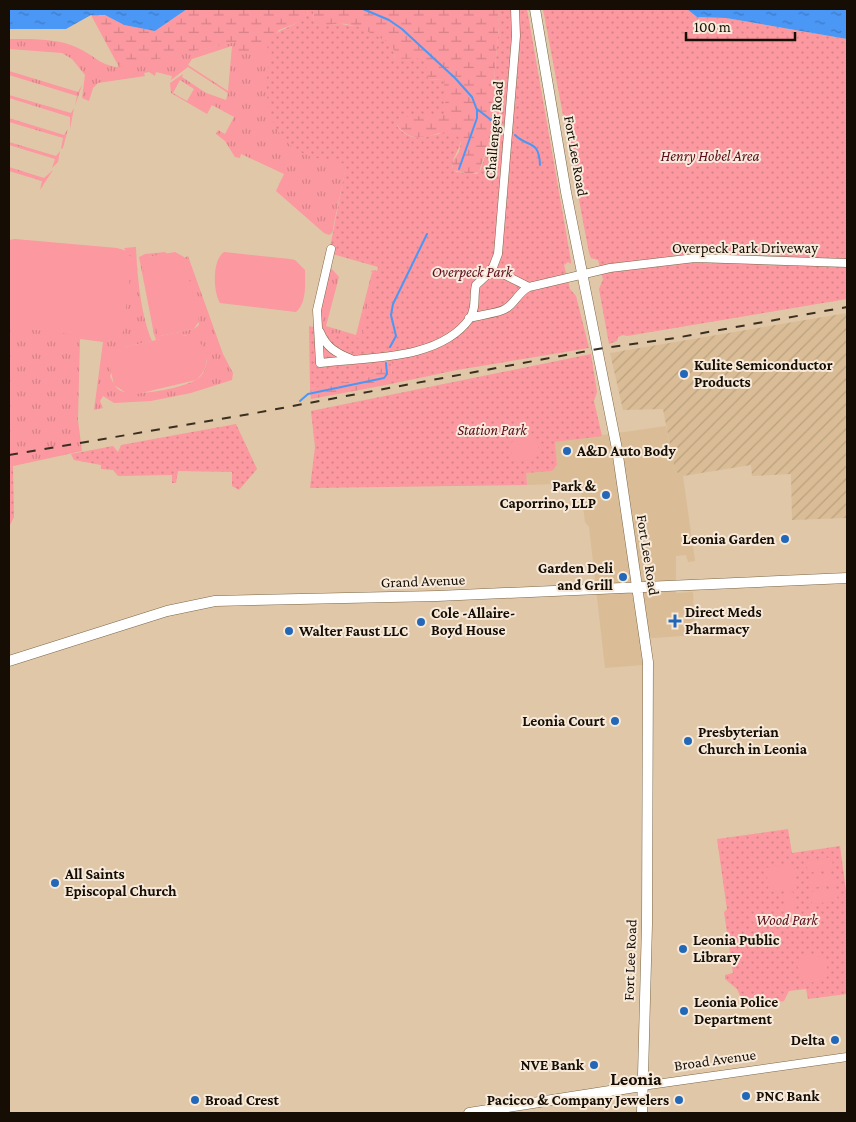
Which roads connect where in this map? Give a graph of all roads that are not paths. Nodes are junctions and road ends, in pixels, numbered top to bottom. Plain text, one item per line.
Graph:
1 (515, 9) edge
2 (535, 9) edge
3 (331, 249) dead end
4 (498, 254) junction
5 (847, 263) edge
6 (486, 274) junction
7 (584, 274) junction
8 (508, 277) junction
9 (529, 287) junction
10 (476, 296) junction
11 (512, 302) junction
12 (493, 312) junction
13 (469, 318) junction
14 (317, 324) junction
15 (351, 359) junction
16 (847, 578) edge
17 (639, 588) junction
18 (9, 661) edge
19 (847, 1057) edge
20 (642, 1086) junction
21 (470, 1113) edge
22 (642, 1113) edge

1 - 4 street, Challenger Road
2 - 7 main road, Fort Lee Road
3 - 14 street
4 - 6 street, Challenger Road
4 - 8 street, Challenger Road
5 - 7 street, Overpeck Park Driveway
6 - 8 street
6 - 10 street
7 - 9 street, Overpeck Park Driveway
7 - 17 main road, Fort Lee Road
8 - 9 street
8 - 11 street
9 - 11 street
10 - 12 street
10 - 13 street
11 - 12 street
12 - 13 street
13 - 15 street
14 - 15 street
14 - 15 street
16 - 17 main road, Grand Avenue
17 - 18 main road, Grand Avenue
17 - 20 main road, Fort Lee Road
19 - 20 street, Broad Avenue
20 - 21 main road, Broad Avenue
20 - 22 main road, Fort Lee Road

